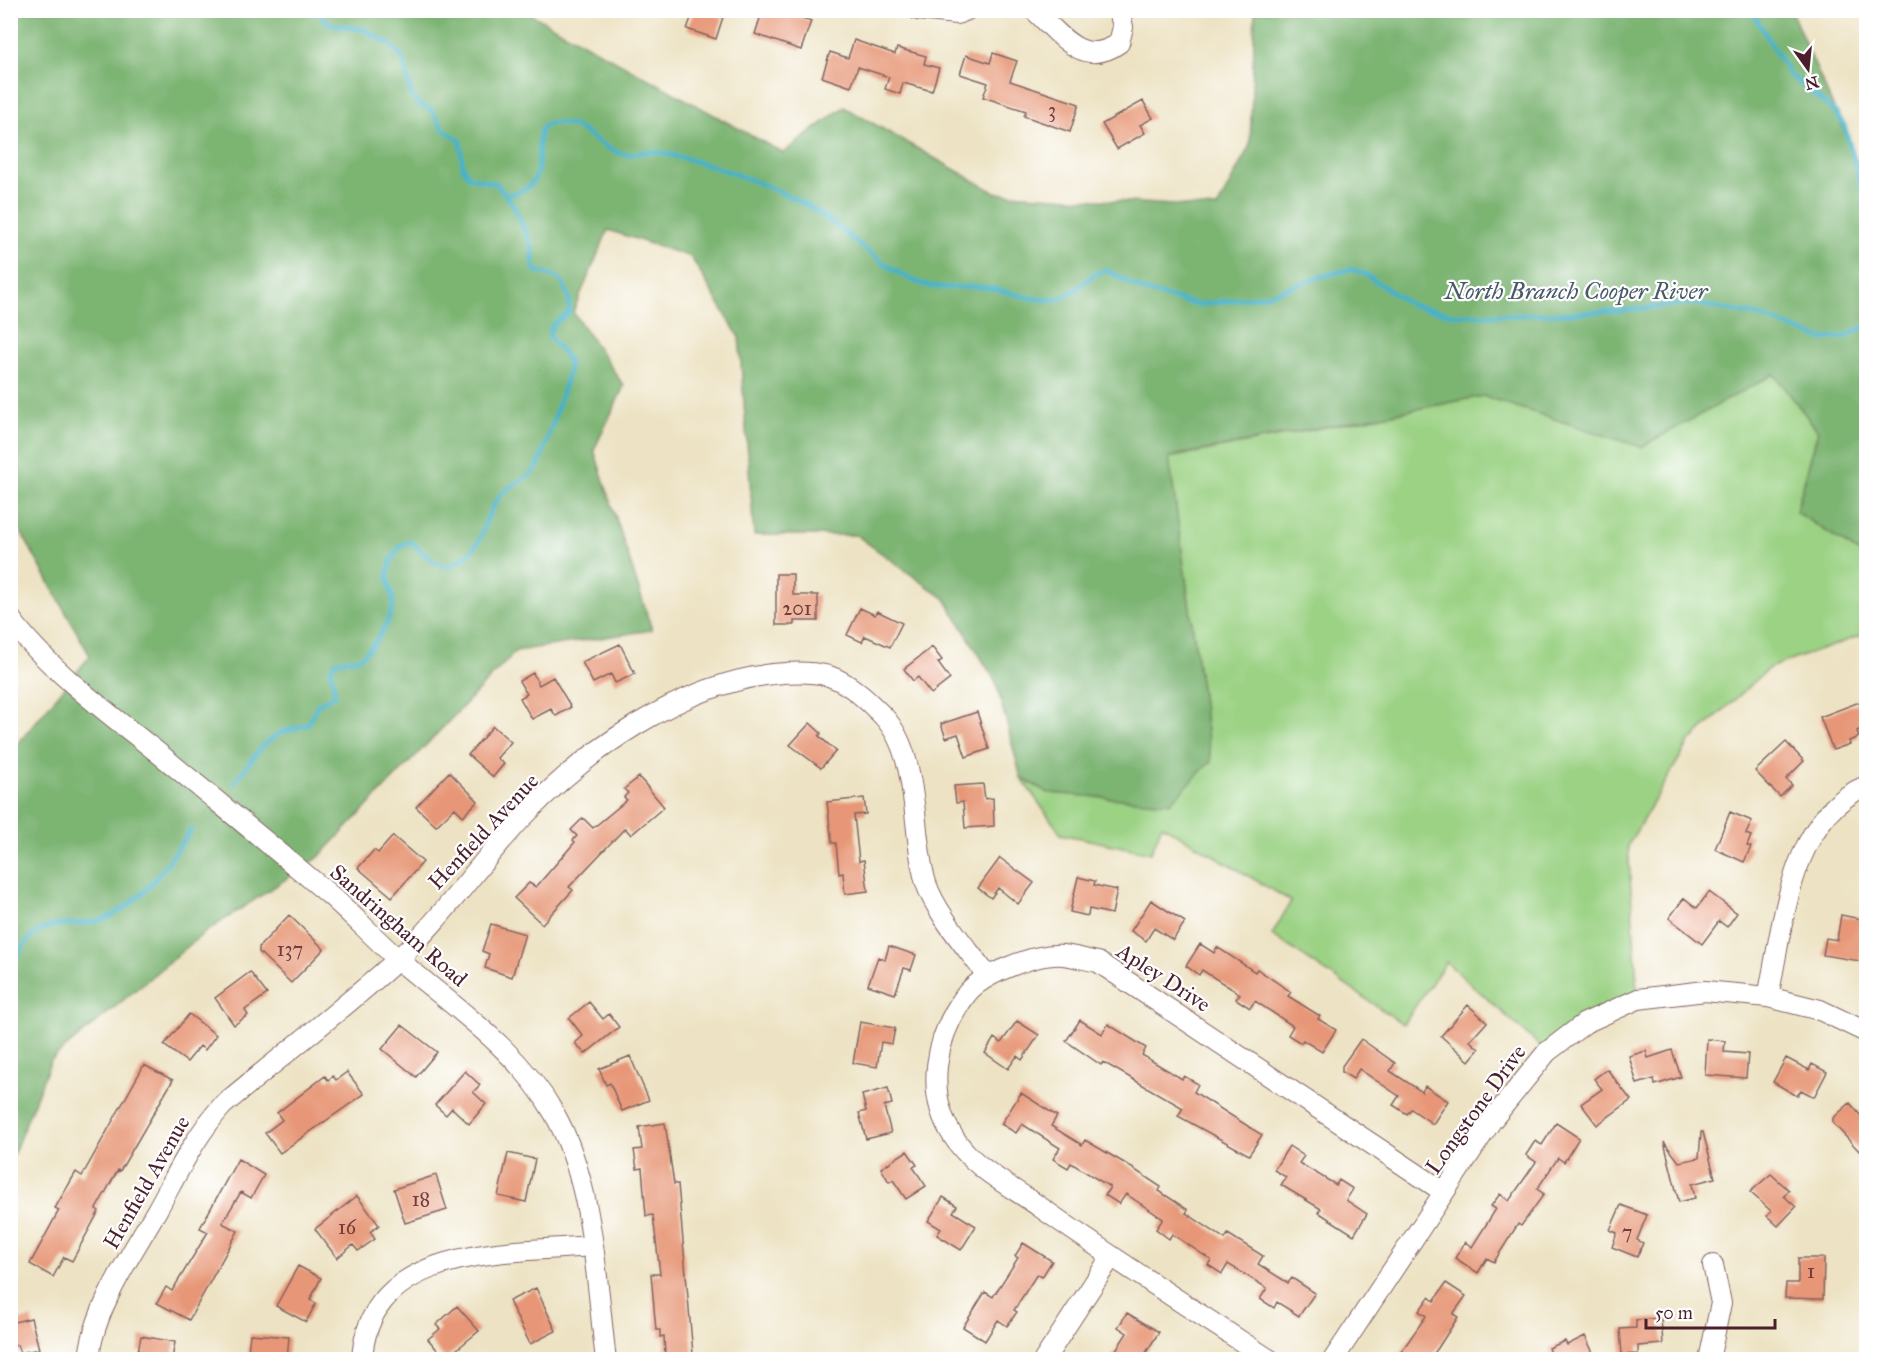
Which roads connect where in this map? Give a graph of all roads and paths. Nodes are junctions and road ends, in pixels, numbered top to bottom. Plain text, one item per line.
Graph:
1 (918, 10) edge
2 (967, 10) edge
3 (1034, 10) edge
4 (1119, 10) edge
5 (10, 618) edge
6 (1866, 786) edge
7 (398, 959) junction
8 (988, 977) junction
9 (1768, 998) junction
10 (1866, 1032) edge
11 (1444, 1192) junction
12 (592, 1246) junction
13 (1111, 1257) junction
14 (1713, 1265) dead end
15 (89, 1359) edge
16 (362, 1359) edge
17 (606, 1359) edge
18 (1044, 1359) edge
19 (1270, 1359) edge
20 (1334, 1359) edge
21 (1709, 1359) edge

1 - 2 street
3 - 4 street
5 - 7 street, Sandringham Road
6 - 9 street
7 - 8 street, Henfield Avenue
7 - 12 street, Sandringham Road
7 - 15 street, Henfield Avenue
8 - 11 street, Apley Drive
8 - 13 street, Apley Drive
9 - 10 street, Longstone Drive
9 - 11 street, Longstone Drive
11 - 20 street, Longstone Drive
12 - 16 street
12 - 17 street, Sandringham Road
13 - 18 street
13 - 19 street, Apley Drive
14 - 21 street

